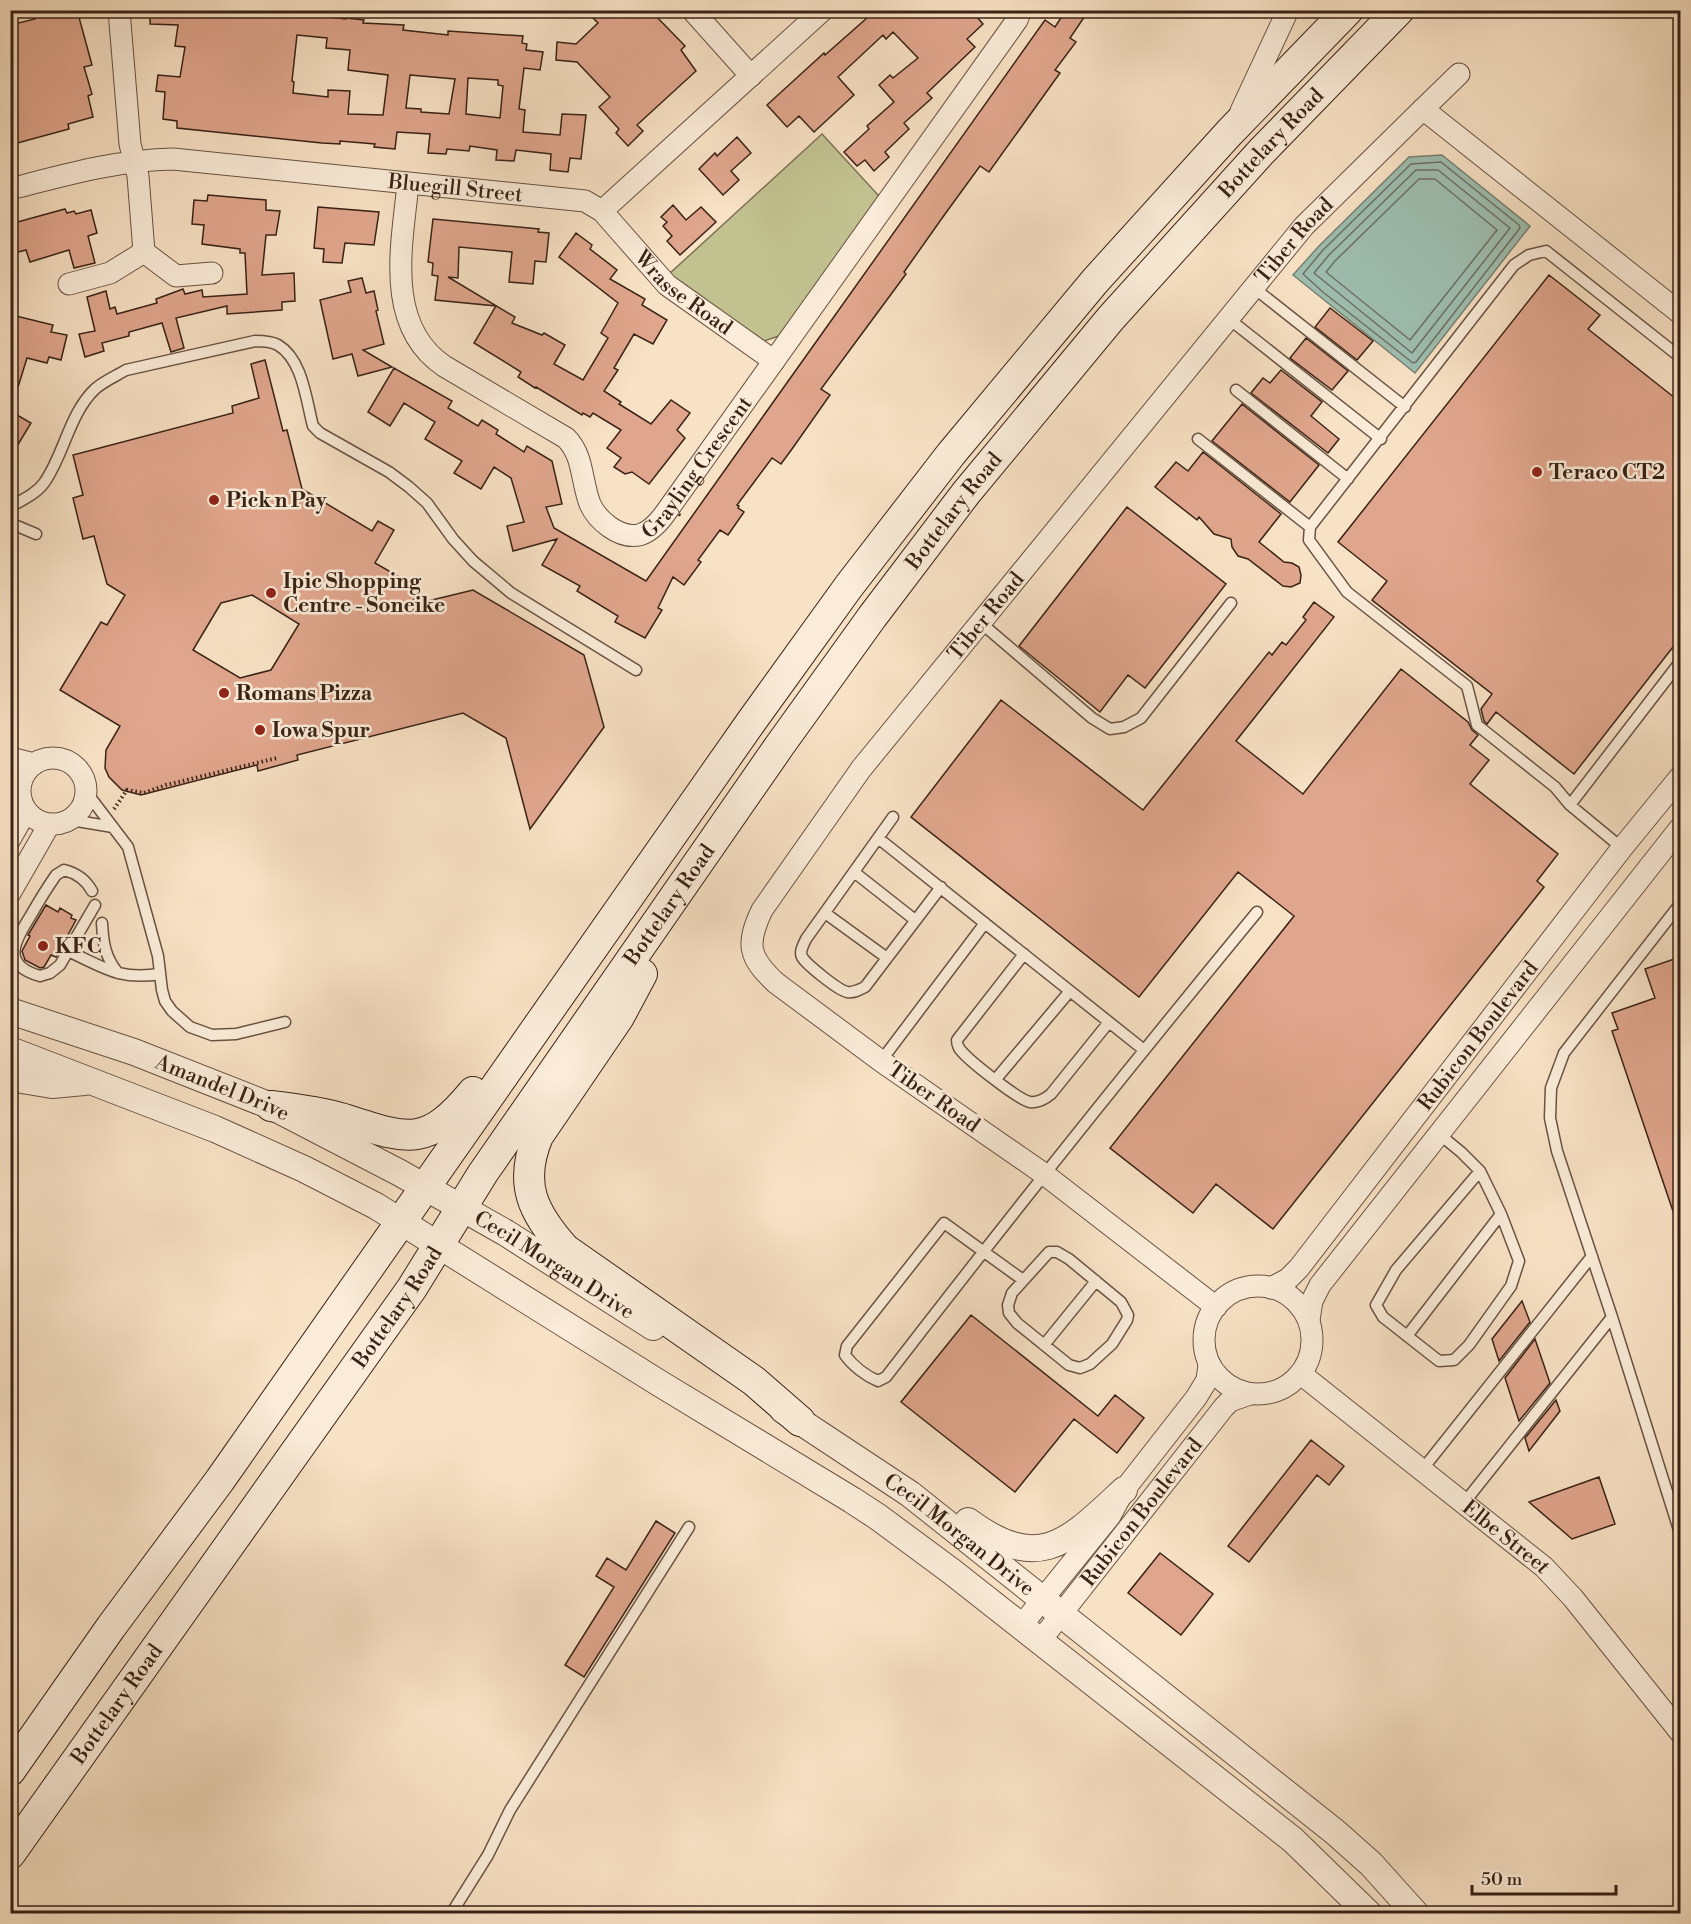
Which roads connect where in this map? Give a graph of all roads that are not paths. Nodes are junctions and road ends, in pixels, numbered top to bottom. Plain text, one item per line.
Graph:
1 (119, 10) edge
2 (692, 10) edge
3 (823, 10) edge
4 (1021, 10) edge
5 (1288, 10) edge
6 (1348, 10) edge
7 (1399, 10) edge
8 (1459, 74) dead end
9 (751, 76) junction
10 (1423, 109) junction
11 (1229, 133) junction
12 (134, 161) junction
13 (408, 184) junction
14 (10, 189) edge
15 (602, 211) junction
16 (144, 252) junction
17 (212, 273) dead end
18 (69, 284) dead end
19 (1254, 288) junction
20 (1680, 313) edge
21 (1229, 319) junction
22 (1680, 357) edge
23 (774, 361) junction
24 (1236, 390) dead end
25 (1405, 407) junction
26 (1198, 439) dead end
27 (1381, 439) junction
28 (1348, 479) junction
29 (10, 507) edge
30 (10, 524) edge
31 (1310, 527) junction
32 (36, 534) dead end
33 (1232, 603) dead end
34 (981, 623) junction
35 (1680, 662) edge
36 (636, 670) dead end
37 (10, 758) edge
38 (22, 772) edge
39 (1680, 777) edge
40 (87, 793) junction
41 (1570, 805) junction
42 (26, 812) junction
43 (893, 817) dead end
44 (70, 820) junction
45 (49, 825) junction
46 (113, 827) junction
47 (1680, 828) edge
48 (878, 838) junction
49 (10, 839) edge
50 (710, 848) junction
51 (1622, 848) junction
52 (854, 872) junction
53 (940, 887) junction
54 (92, 891) dead end
55 (10, 893) edge
56 (1680, 904) edge
57 (95, 905) dead end
58 (1257, 912) dead end
59 (825, 913) junction
60 (915, 920) junction
61 (102, 922) dead end
62 (985, 923) junction
63 (68, 951) junction
64 (1024, 954) junction
65 (886, 958) junction
66 (577, 971) junction
67 (118, 973) junction
68 (160, 974) junction
69 (1070, 991) junction
70 (10, 1011) edge
71 (285, 1022) dead end
72 (1109, 1022) junction
73 (10, 1050) edge
74 (1144, 1050) junction
75 (881, 1061) junction
76 (10, 1078) edge
77 (996, 1079) junction
78 (90, 1082) junction
79 (271, 1106) junction
80 (1439, 1134) junction
81 (1480, 1171) junction
82 (1044, 1174) junction
83 (425, 1186) junction
84 (462, 1208) junction
85 (1501, 1214) junction
86 (401, 1220) junction
87 (440, 1245) junction
88 (983, 1252) junction
89 (1592, 1257) junction
90 (1023, 1280) junction
91 (1096, 1281) junction
92 (1271, 1288) junction
93 (1216, 1307) junction
94 (1612, 1317) junction
95 (1309, 1320) junction
96 (1407, 1336) junction
97 (1044, 1345) junction
98 (1209, 1365) junction
99 (1301, 1374) junction
100 (1250, 1394) junction
101 (800, 1421) junction
102 (1422, 1470) junction
103 (879, 1472) junction
104 (1124, 1490) junction
105 (1464, 1503) junction
106 (689, 1527) dead end
107 (1680, 1533) edge
108 (1052, 1606) junction
109 (1030, 1633) junction
110 (1680, 1732) edge
111 (10, 1771) edge
112 (10, 1854) edge
113 (451, 1914) edge
114 (1369, 1914) edge
115 (1416, 1914) edge

1 - 12 street
2 - 9 street
3 - 9 street
4 - 23 street, Grayling Crescent
5 - 11 street
6 - 11 main road, Bottelary Road
7 - 50 main road, Bottelary Road
8 - 10 street, Tiber Road
9 - 15 street
10 - 19 street, Tiber Road
10 - 20 street
11 - 66 main road, Bottelary Road
12 - 13 street, Bluegill Street
12 - 14 street, Bluegill Street
12 - 16 street
13 - 15 street, Bluegill Street
13 - 23 street, Grayling Crescent
15 - 23 street, Wrasse Road
16 - 17 street
16 - 18 street
19 - 21 street, Tiber Road
19 - 25 lane
21 - 27 lane
21 - 34 street, Tiber Road
22 - 25 lane
24 - 28 lane
25 - 27 lane
26 - 31 lane
27 - 28 lane
28 - 31 lane
29 - 36 lane
30 - 32 lane
31 - 41 lane
33 - 34 lane
34 - 75 street, Tiber Road
35 - 41 lane
37 - 38 street
38 - 40 street
38 - 42 street
39 - 51 street, Rubicon Boulevard
40 - 44 street
40 - 46 lane
41 - 51 lane
42 - 45 street
42 - 49 street
43 - 48 lane
44 - 45 street
44 - 46 lane
45 - 55 street
46 - 68 lane
47 - 80 street, Rubicon Boulevard
48 - 52 lane
48 - 53 lane
50 - 84 main road, Bottelary Road
50 - 101 main road
51 - 92 street, Rubicon Boulevard
52 - 59 lane
52 - 60 lane
53 - 60 lane
53 - 62 lane
54 - 63 lane
56 - 89 lane
57 - 63 lane
58 - 74 lane
59 - 65 lane
59 - 65 lane
60 - 65 lane
61 - 67 lane
62 - 64 lane
62 - 75 lane
63 - 67 lane
64 - 69 lane
64 - 77 lane
66 - 79 main road
66 - 83 main road, Bottelary Road
67 - 68 lane
68 - 71 lane
69 - 72 lane
69 - 77 lane
70 - 79 street, Amandel Drive
72 - 74 lane
72 - 77 lane
73 - 78 street, Amandel Drive
74 - 82 lane
75 - 82 street, Tiber Road
76 - 78 street
78 - 86 street, Amandel Drive
79 - 83 street, Amandel Drive
80 - 81 lane
80 - 95 street, Rubicon Boulevard
81 - 85 lane
81 - 96 lane
82 - 88 lane
82 - 93 street, Tiber Road
83 - 84 street, Amandel Drive
83 - 86 main road, Bottelary Road
84 - 87 main road, Bottelary Road
84 - 101 street, Cecil Morgan Drive
85 - 96 lane
85 - 96 lane
86 - 87 street, Amandel Drive
86 - 111 main road, Bottelary Road
87 - 109 street, Cecil Morgan Drive
87 - 112 main road, Bottelary Road
88 - 88 lane
88 - 90 lane
89 - 94 lane
89 - 102 lane
90 - 91 lane
90 - 97 lane
91 - 97 lane
91 - 97 lane
92 - 93 street
92 - 95 street
93 - 98 street
94 - 105 lane
94 - 107 lane
95 - 99 street
98 - 100 street
98 - 104 street, Rubicon Boulevard
99 - 100 street
99 - 102 street, Elbe Street
100 - 108 street, Rubicon Boulevard
101 - 103 street, Cecil Morgan Drive
102 - 105 street, Elbe Street
103 - 104 street
103 - 108 street, Cecil Morgan Drive
104 - 108 street, Rubicon Boulevard
105 - 110 street, Elbe Street
106 - 113 lane
108 - 109 street, Rubicon Boulevard
108 - 115 street, Cecil Morgan Drive
109 - 114 street, Cecil Morgan Drive

